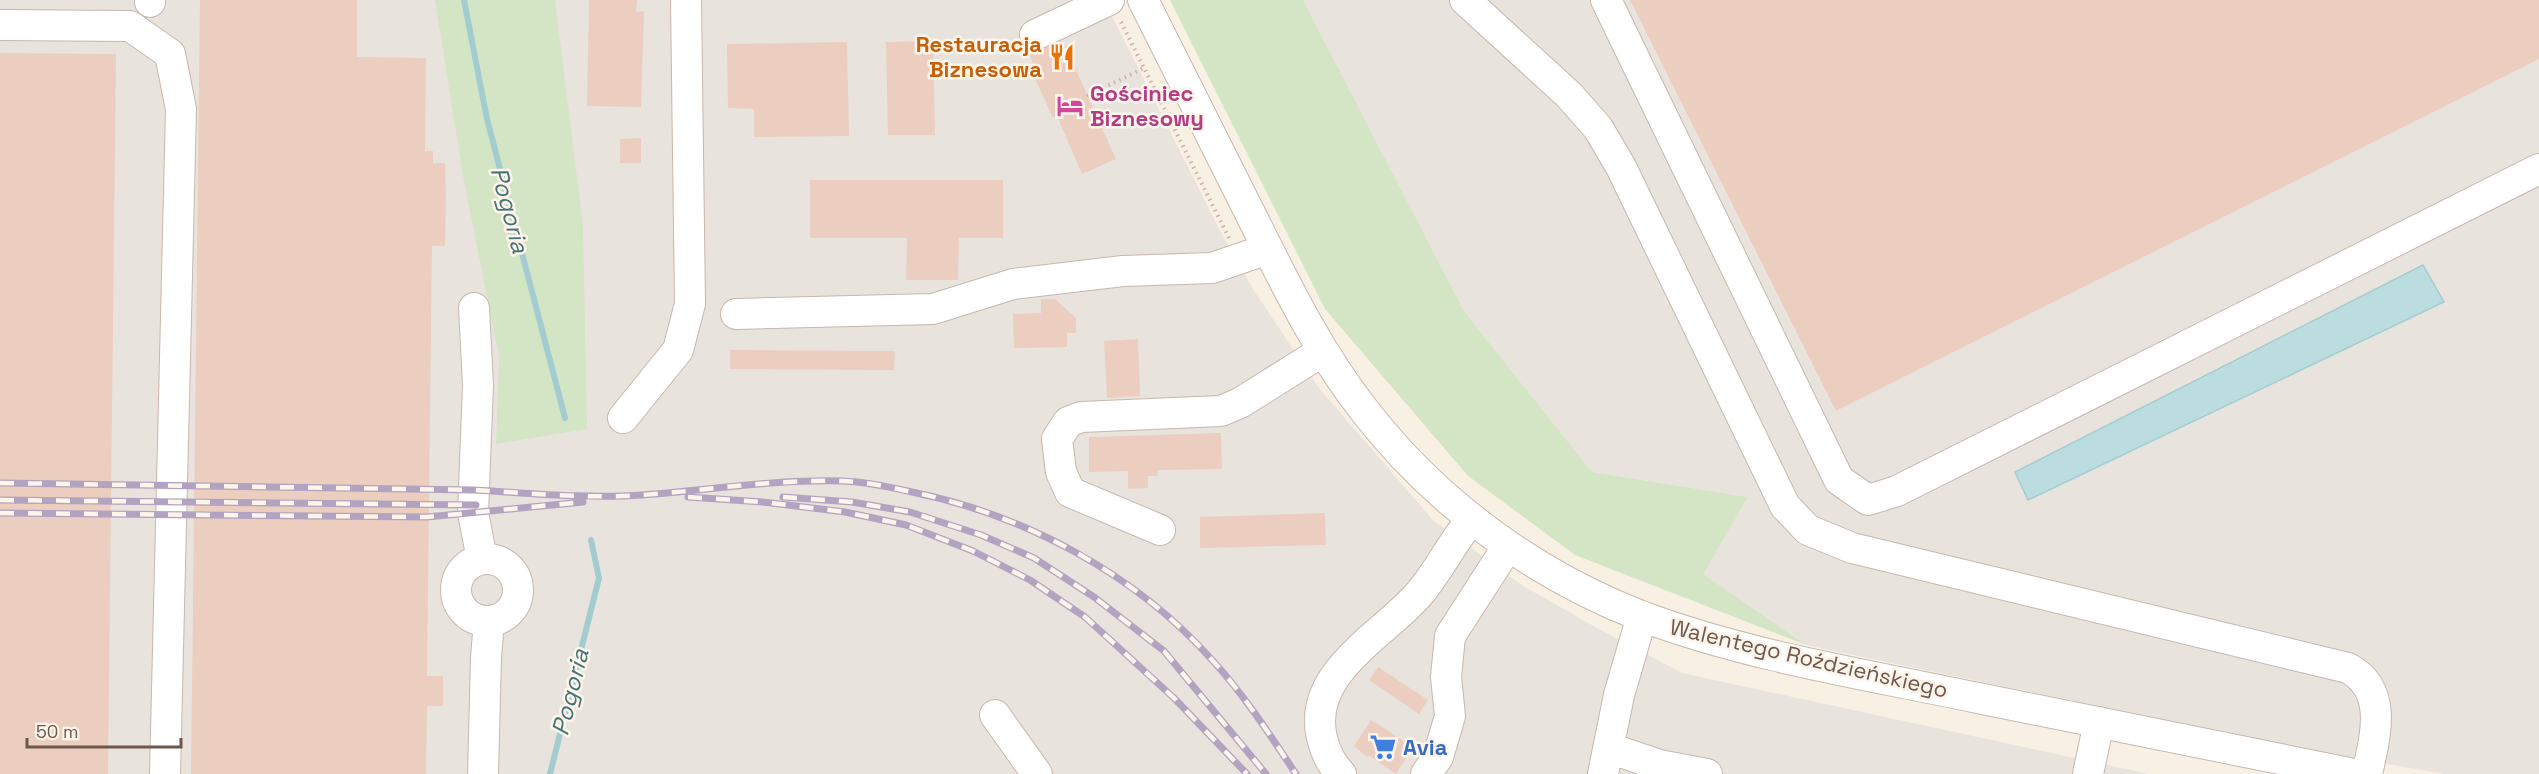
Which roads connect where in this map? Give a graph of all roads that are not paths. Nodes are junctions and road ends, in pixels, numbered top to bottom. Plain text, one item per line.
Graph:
1 (686, 0) edge
2 (1143, 0) edge
3 (1465, 0) edge
4 (1606, 0) edge
5 (1114, 10) edge
6 (0, 25) edge
7 (1035, 36) dead end
8 (2539, 169) edge
9 (1256, 253) junction
10 (474, 308) dead end
11 (736, 314) dead end
12 (1323, 351) junction
13 (623, 418) dead end
14 (1472, 519) junction
15 (1160, 530) dead end
16 (1508, 546) junction
17 (482, 559) junction
18 (1642, 616) junction
19 (489, 622) junction
20 (995, 715) dead end
21 (2099, 722) junction
22 (1606, 761) edge
23 (1670, 770) edge
24 (165, 774) edge
25 (483, 774) edge
26 (1037, 774) edge
27 (1341, 774) edge
28 (1426, 774) edge
29 (1707, 774) edge
30 (2088, 774) edge
31 (2354, 774) edge
32 (2367, 774) edge

1 - 13 street
2 - 9 street, Walentego Roździeńskiego
3 - 32 street
4 - 8 street
5 - 7 street
6 - 24 street
9 - 11 street
9 - 12 street, Walentego Roździeńskiego
10 - 17 street
12 - 14 street, Walentego Roździeńskiego
12 - 15 street
14 - 16 street, Walentego Roździeńskiego
14 - 27 street
16 - 18 street, Walentego Roździeńskiego
16 - 28 street
17 - 19 street
17 - 19 street
18 - 21 street, Walentego Roździeńskiego
18 - 22 street
19 - 25 street
20 - 26 street
21 - 30 street
21 - 31 street, Walentego Roździeńskiego
22 - 23 street
23 - 29 street

